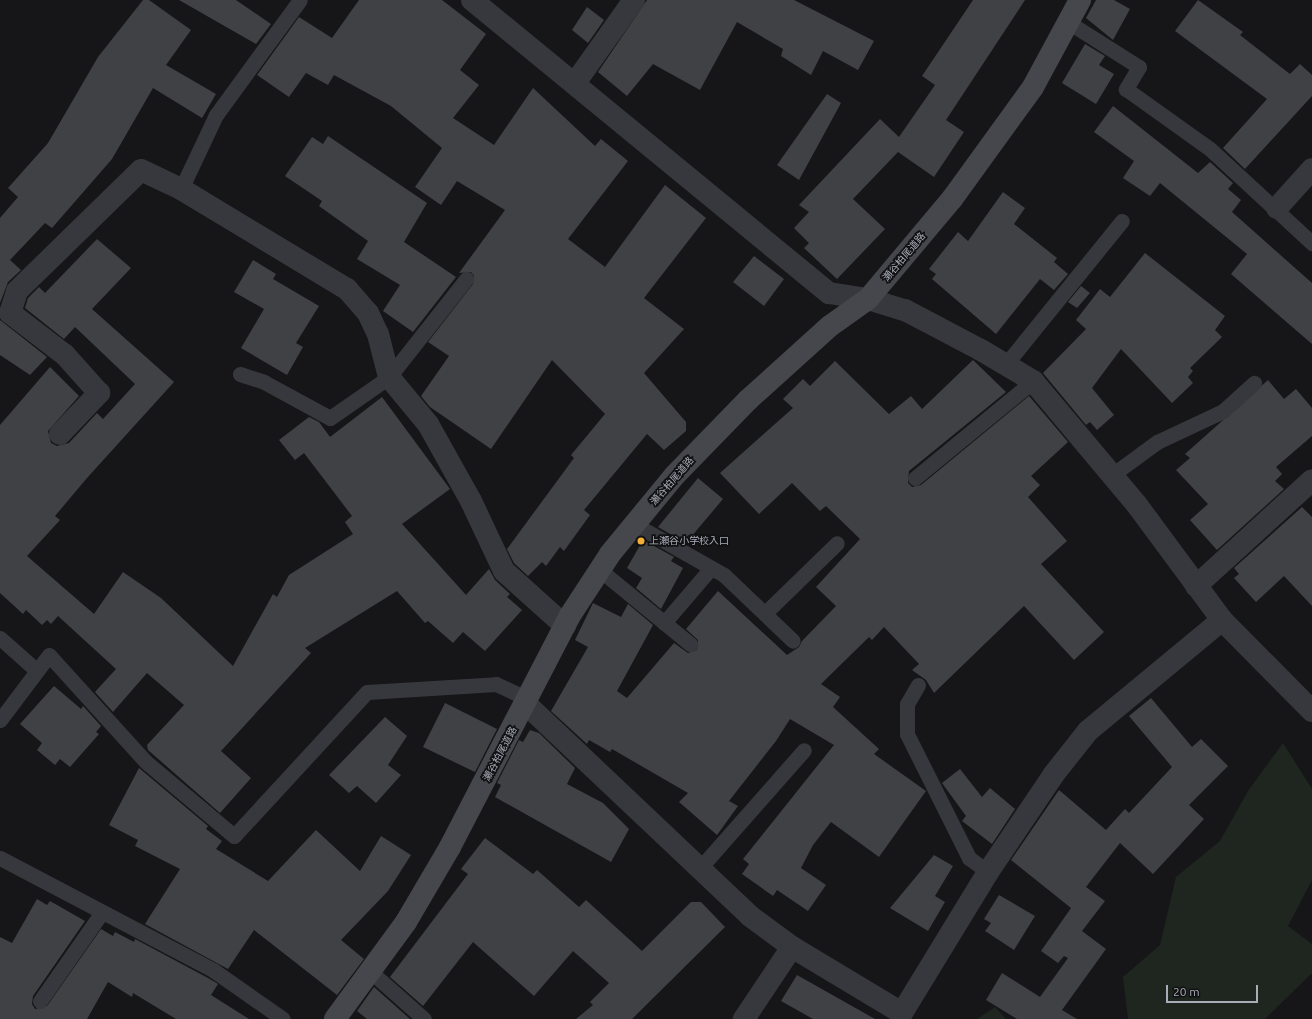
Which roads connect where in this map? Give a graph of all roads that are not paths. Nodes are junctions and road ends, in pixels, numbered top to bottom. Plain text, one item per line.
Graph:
1 (300, 0) edge
2 (472, 0) edge
3 (634, 0) edge
4 (1080, 0) edge
5 (1068, 22) junction
6 (575, 83) junction
7 (1312, 169) edge
8 (181, 189) junction
9 (1278, 208) junction
10 (1122, 221) dead end
11 (1312, 243) edge
12 (466, 279) dead end
13 (868, 299) junction
14 (1006, 364) junction
15 (240, 374) dead end
16 (389, 377) junction
17 (1032, 382) junction
18 (1254, 383) dead end
19 (60, 434) dead end
20 (1112, 475) junction
21 (915, 478) dead end
22 (1312, 480) edge
23 (634, 524) junction
24 (837, 543) dead end
25 (711, 568) junction
26 (600, 570) junction
27 (1196, 586) junction
28 (765, 613) junction
29 (1222, 620) junction
30 (664, 623) junction
31 (565, 626) junction
32 (0, 638) edge
33 (793, 641) dead end
34 (690, 644) dead end
35 (36, 670) junction
36 (918, 685) dead end
37 (527, 702) junction
38 (1312, 711) edge
39 (0, 720) edge
40 (804, 750) dead end
41 (0, 858) edge
42 (700, 868) junction
43 (988, 872) junction
44 (102, 912) junction
45 (792, 947) junction
46 (370, 971) junction
47 (40, 1001) dead end
48 (283, 1019) edge
49 (335, 1019) edge
50 (424, 1019) edge
51 (744, 1019) edge

1 - 8 lane
2 - 6 street
3 - 6 street
4 - 5 main road, 瀬谷柏尾道路
5 - 9 lane
5 - 13 main road, 瀬谷柏尾道路
6 - 13 street
7 - 9 street
8 - 16 street
8 - 19 street
9 - 11 lane
10 - 14 lane
12 - 16 lane
13 - 14 street
13 - 23 main road, 瀬谷柏尾道路
14 - 17 street
15 - 16 lane
16 - 31 street
17 - 20 street
17 - 21 lane
18 - 20 lane
20 - 27 street
22 - 27 street
23 - 25 lane
23 - 26 main road, 瀬谷柏尾道路
24 - 28 lane
25 - 28 lane
25 - 30 lane
26 - 30 lane
26 - 31 main road, 瀬谷柏尾道路
27 - 29 street
28 - 33 lane
29 - 38 street
29 - 43 street
30 - 34 lane
31 - 37 main road, 瀬谷柏尾道路
32 - 35 lane
35 - 37 lane
35 - 39 lane
36 - 43 lane
37 - 42 street
37 - 46 main road, 瀬谷柏尾道路
40 - 42 lane
41 - 44 lane
42 - 45 street
43 - 45 street
44 - 47 lane
44 - 48 lane
45 - 51 street
46 - 49 main road, 瀬谷柏尾道路
46 - 50 lane

